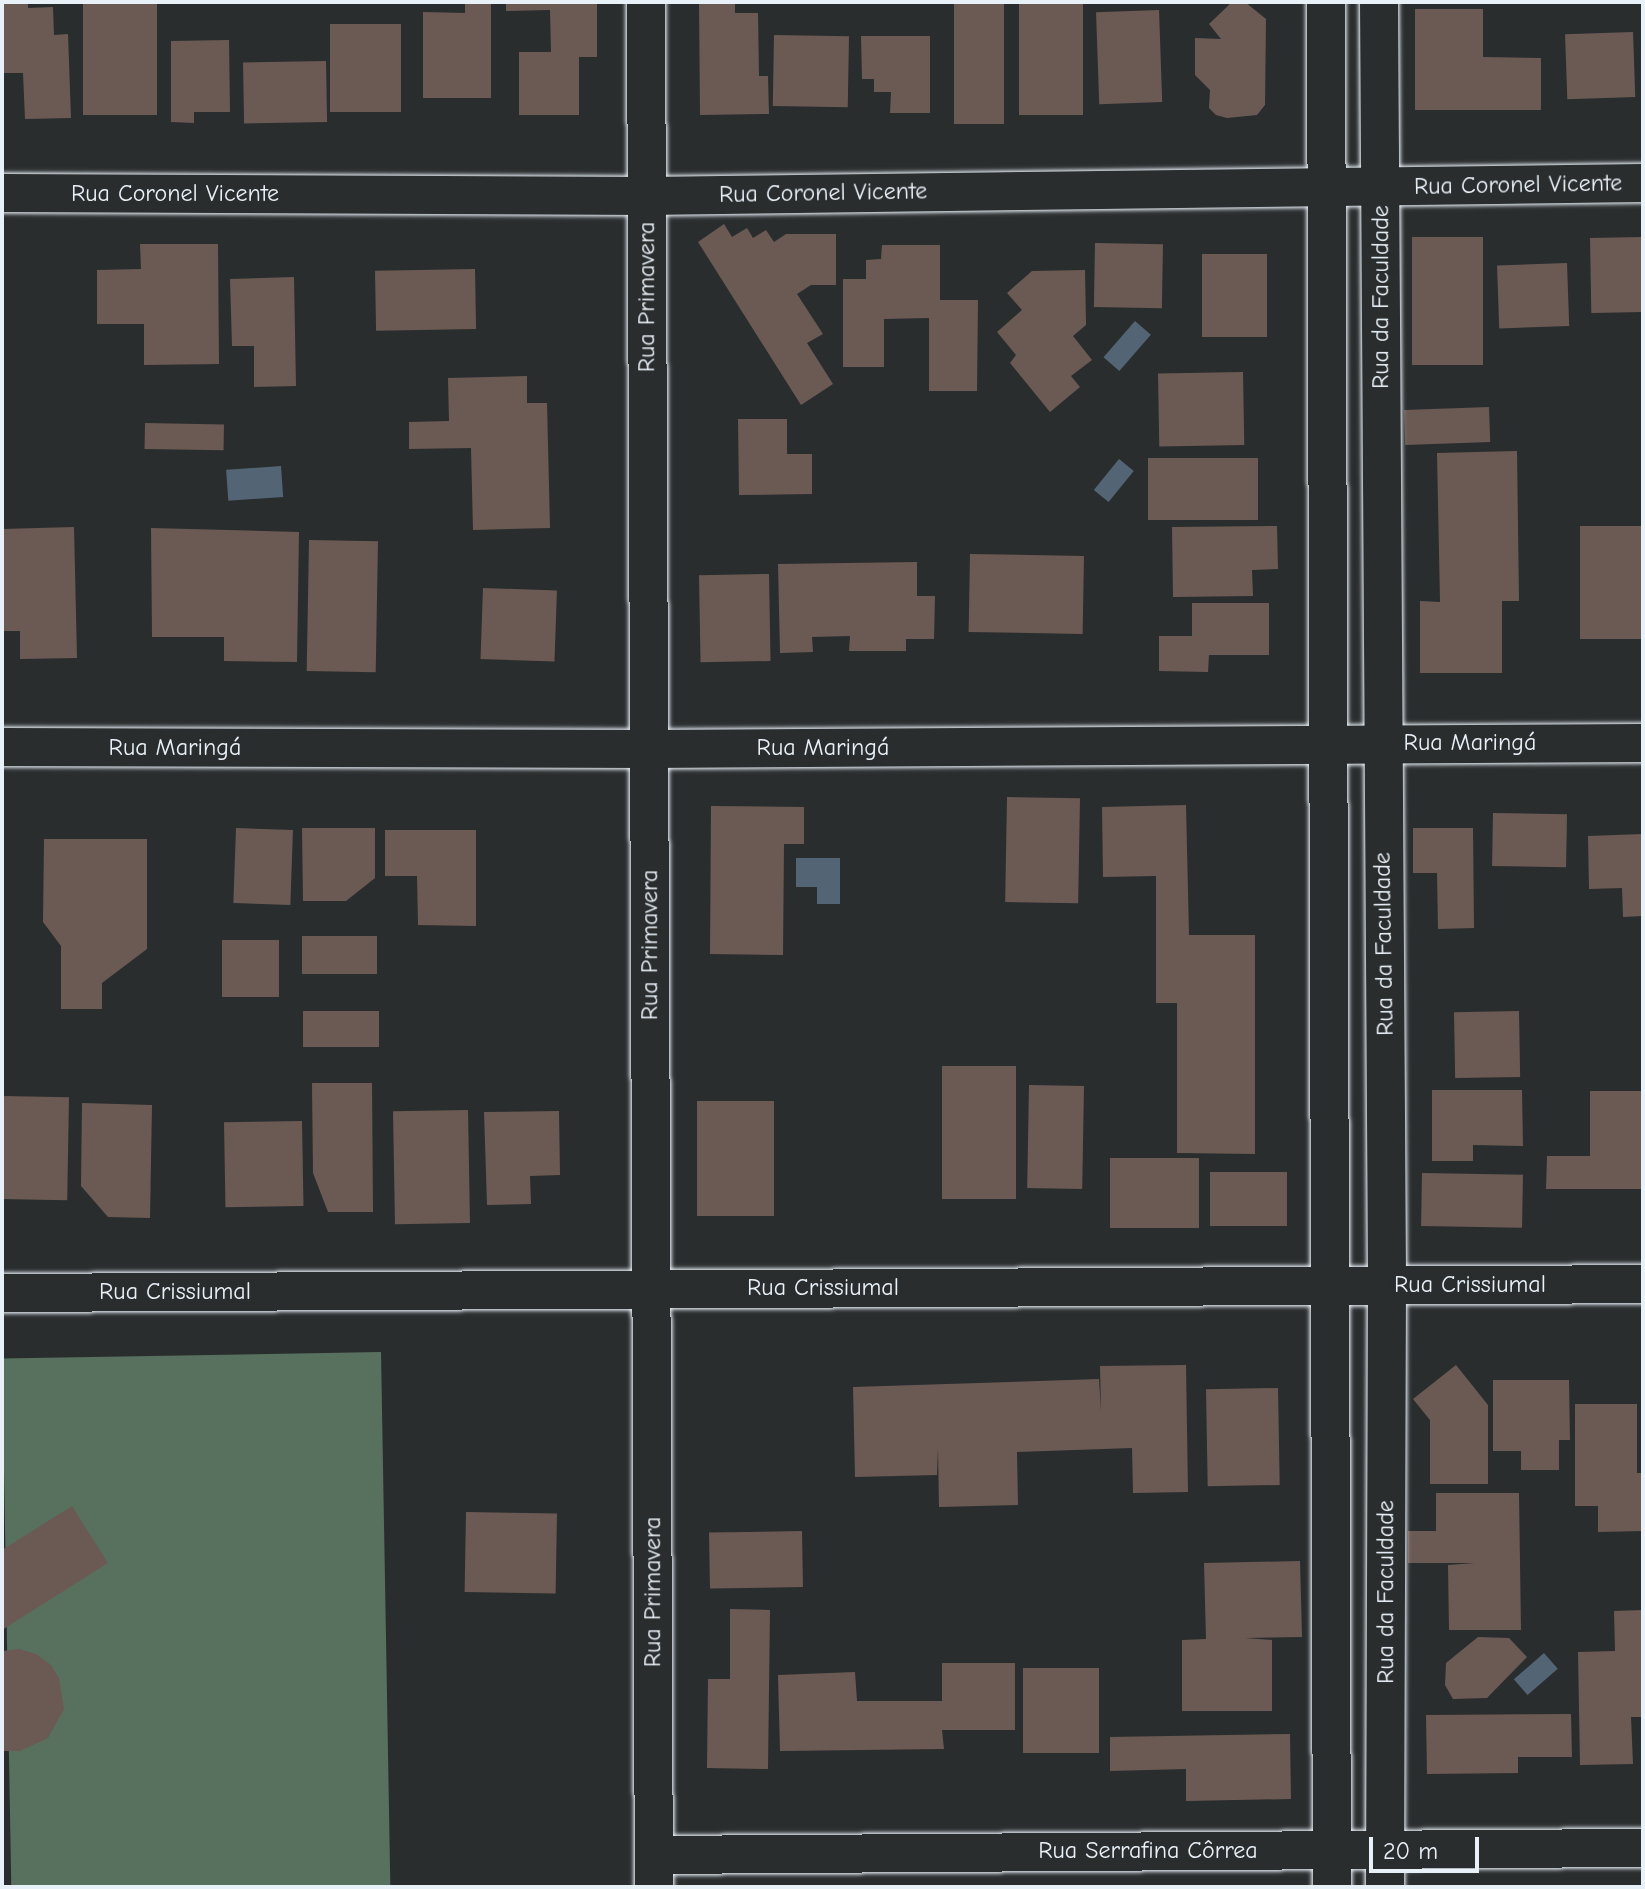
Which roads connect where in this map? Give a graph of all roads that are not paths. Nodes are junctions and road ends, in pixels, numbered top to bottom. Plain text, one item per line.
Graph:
1 (646, 2) edge
2 (1326, 2) edge
3 (1379, 2) edge
4 (1643, 183) edge
5 (1327, 186) junction
6 (1381, 187) junction
7 (2, 193) edge
8 (647, 196) junction
9 (1382, 743) junction
10 (1643, 743) edge
11 (1328, 746) junction
12 (2, 747) edge
13 (648, 749) junction
14 (1643, 1284) edge
15 (1387, 1285) junction
16 (1330, 1286) junction
17 (652, 1288) junction
18 (2, 1293) edge
19 (1643, 1848) edge
20 (1385, 1849) junction
21 (1332, 1850) junction
22 (654, 1871) edge
23 (1332, 1887) edge
24 (1385, 1887) edge

1 - 8 street, Rua Primavera
2 - 5 street
3 - 6 street, Rua da Faculdade
4 - 6 street, Rua Coronel Vicente
5 - 6 street, Rua Coronel Vicente
5 - 8 street, Rua Coronel Vicente
5 - 11 street
6 - 9 street, Rua da Faculdade
7 - 8 street, Rua Coronel Vicente
8 - 13 street, Rua Primavera
9 - 10 street, Rua Maringá
9 - 11 street, Rua Maringá
9 - 15 street, Rua da Faculdade
11 - 13 street, Rua Maringá
11 - 16 street
12 - 13 street, Rua Maringá
13 - 17 street, Rua Primavera
14 - 15 street, Rua Crissiumal
15 - 16 street, Rua Crissiumal
15 - 20 street, Rua da Faculdade
16 - 17 street, Rua Crissiumal
16 - 21 street
17 - 18 street, Rua Crissiumal
17 - 22 street, Rua Primavera
19 - 20 street, Rua Serrafina Côrrea
20 - 21 street, Rua Serrafina Côrrea
20 - 24 street, Rua da Faculdade
21 - 22 street, Rua Serrafina Côrrea
21 - 23 street

